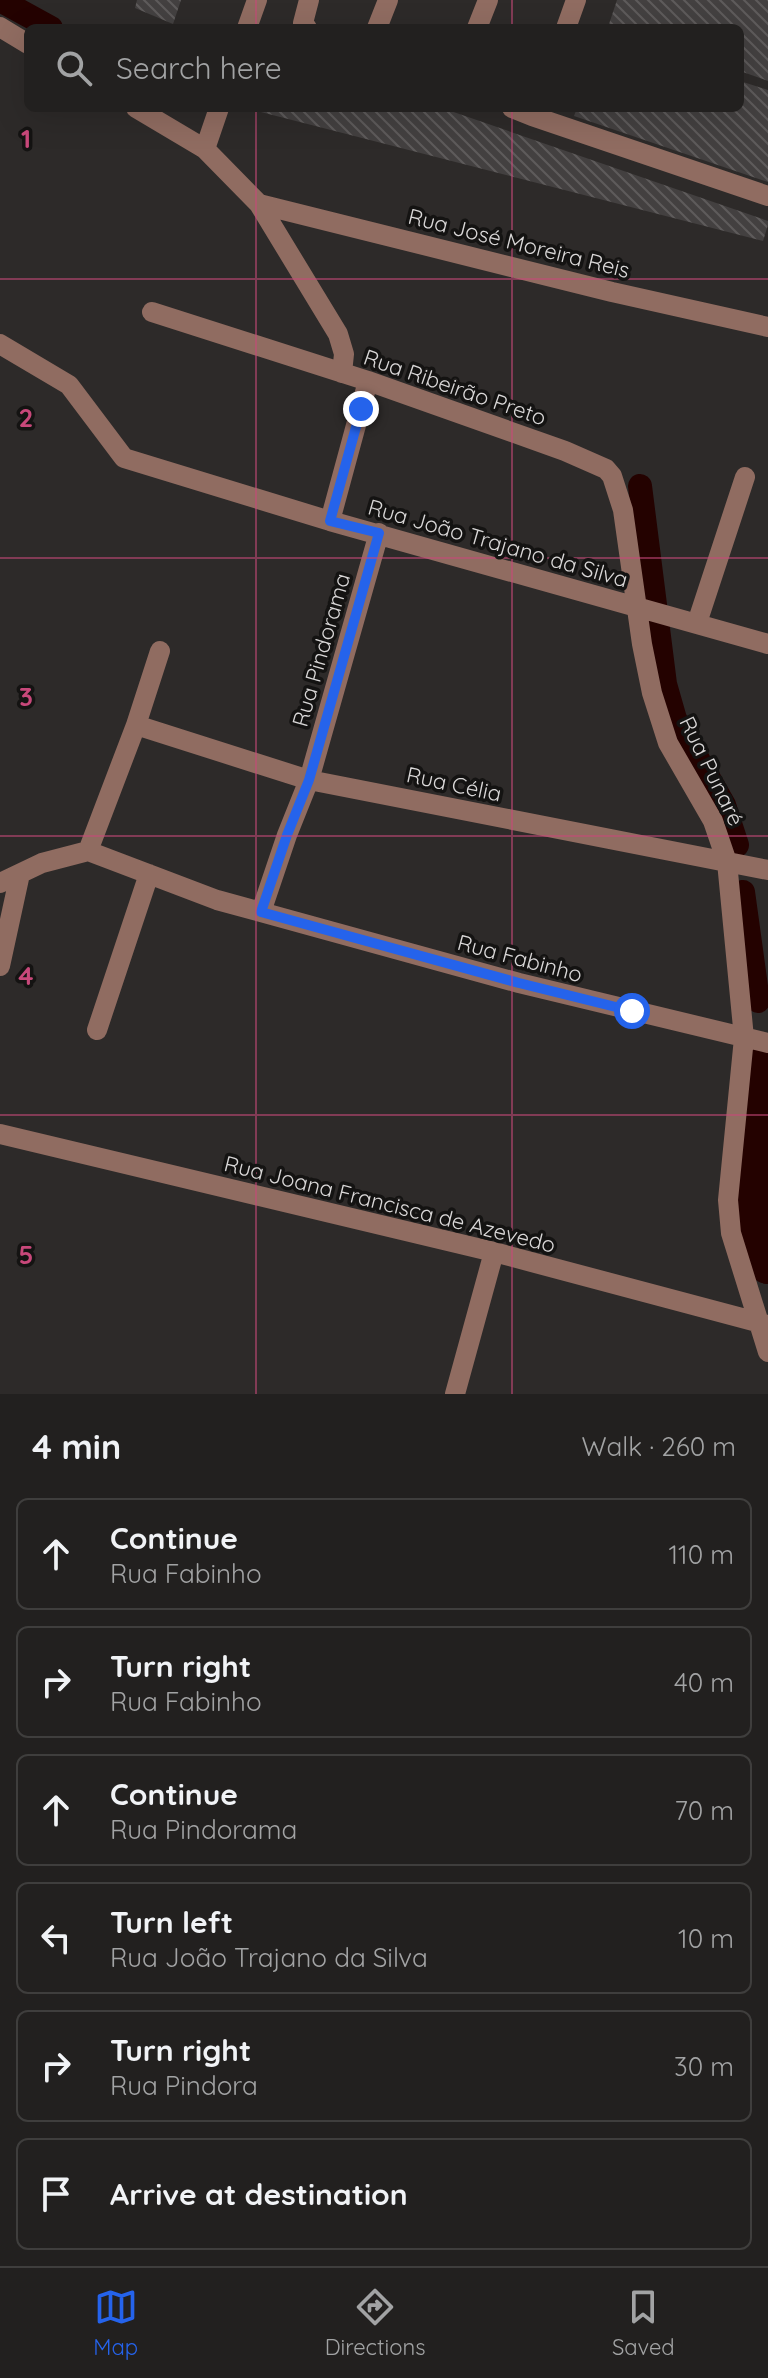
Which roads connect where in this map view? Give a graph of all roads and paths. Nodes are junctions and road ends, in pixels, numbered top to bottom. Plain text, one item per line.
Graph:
1 (257, 0) edge
2 (309, 0) edge
3 (388, 0) edge
4 (488, 0) edge
5 (576, 0) edge
6 (248, 24) edge
7 (304, 24) edge
8 (379, 24) edge
9 (479, 24) edge
10 (567, 24) edge
11 (0, 27) edge
12 (24, 42) edge
13 (143, 112) edge
14 (218, 112) edge
15 (534, 112) edge
16 (205, 149) junction
17 (768, 196) edge
18 (259, 204) junction
19 (152, 312) dead end
20 (768, 327) edge
21 (0, 344) edge
22 (342, 373) junction
23 (368, 381) junction
24 (745, 477) dead end
25 (330, 521) junction
26 (379, 533) junction
27 (638, 607) junction
28 (697, 623) junction
29 (768, 644) edge
30 (160, 651) dead end
31 (136, 725) junction
32 (309, 780) junction
33 (88, 851) junction
34 (727, 862) junction
35 (768, 870) edge
36 (20, 874) junction
37 (149, 874) junction
38 (0, 883) edge
39 (261, 912) junction
40 (0, 966) edge
41 (97, 1030) dead end
42 (744, 1038) junction
43 (768, 1043) edge
44 (0, 1134) edge
45 (494, 1252) junction
46 (764, 1324) edge
47 (768, 1352) edge
48 (455, 1394) edge

1 - 6 street
2 - 7 street
3 - 8 street
4 - 9 street
5 - 10 street
11 - 12 street
13 - 16 street
14 - 16 street
15 - 17 street
16 - 18 street
18 - 20 street, Rua José Moreira Reis
18 - 22 street
19 - 22 street, Rua Ribeirão Preto
21 - 25 street, Rua João Trajano da Silva
22 - 23 street, Rua Ribeirão Preto
23 - 25 street
23 - 27 street, Rua Ribeirão Preto
24 - 28 street
25 - 26 street, Rua João Trajano da Silva
26 - 27 street, Rua João Trajano da Silva
26 - 32 street, Rua Pindorama
27 - 28 street, Rua João Trajano da Silva
27 - 34 street, Rua Punaré
28 - 29 street, Rua João Trajano da Silva
30 - 31 street
31 - 32 street, Rua Célia
31 - 33 street
32 - 34 street, Rua Célia
32 - 39 street
33 - 36 street
33 - 37 street, Rua Fabinho
34 - 35 street, Rua Célia
34 - 42 street, Rua Punaré
36 - 38 street
36 - 40 street
37 - 39 street, Rua Fabinho
37 - 41 street
39 - 42 street, Rua Fabinho
42 - 43 street, Rua Fabinho
42 - 46 street, Rua Punaré
44 - 45 street, Rua Joana Francisca de Azevedo
45 - 46 street, Rua Joana Francisca de Azevedo
45 - 48 street
46 - 47 street, Rua Punaré

